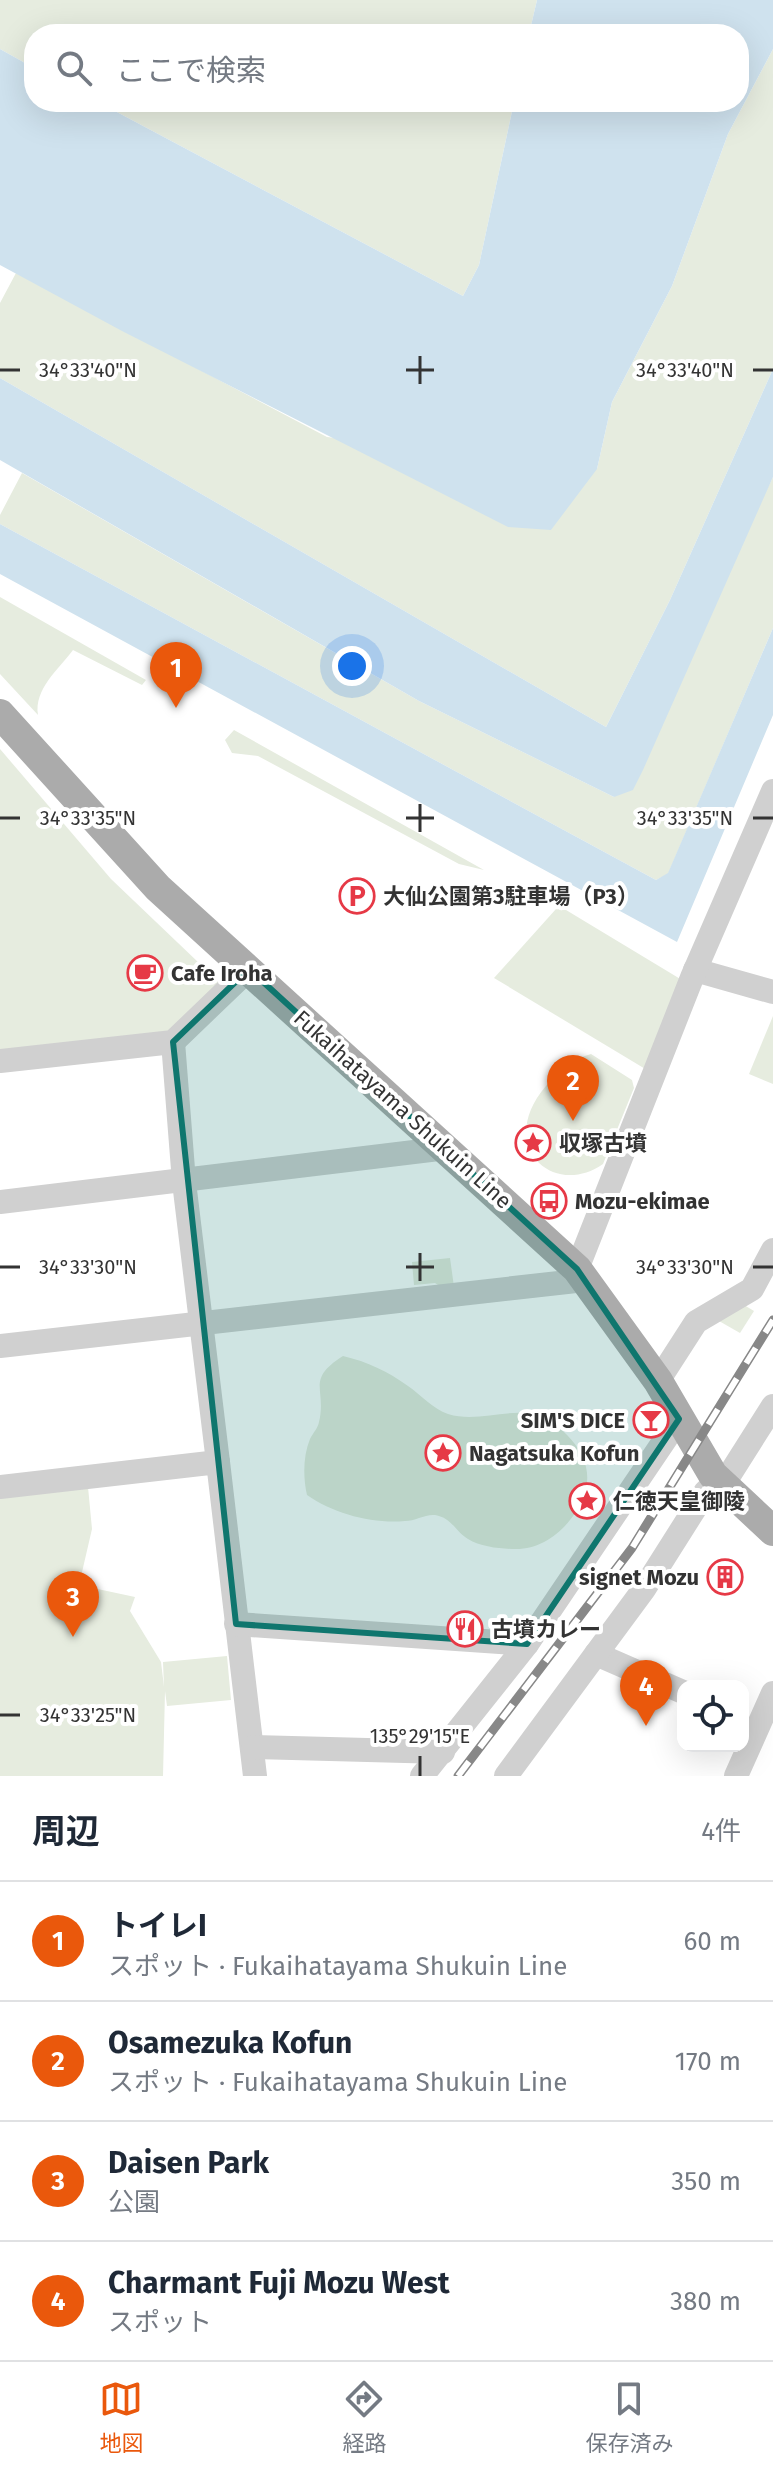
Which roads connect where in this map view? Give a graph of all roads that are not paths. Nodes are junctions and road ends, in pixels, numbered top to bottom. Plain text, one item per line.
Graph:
1 (0, 714) edge
2 (773, 791) edge
3 (249, 969) junction
4 (695, 970) junction
5 (773, 992) edge
6 (173, 1042) junction
7 (0, 1061) edge
8 (447, 1148) junction
9 (184, 1182) junction
10 (0, 1202) edge
11 (773, 1250) edge
12 (581, 1274) junction
13 (201, 1324) junction
14 (0, 1346) edge
15 (658, 1381) junction
16 (773, 1406) edge
17 (679, 1419) junction
18 (218, 1462) junction
19 (723, 1485) junction
20 (0, 1487) edge
21 (773, 1531) edge
22 (236, 1624) junction
23 (527, 1644) junction
24 (596, 1654) junction
25 (677, 1689) edge
26 (773, 1693) edge
27 (758, 1725) edge
28 (253, 1747) junction
29 (443, 1752) junction
30 (255, 1776) edge
31 (422, 1776) edge
32 (506, 1776) edge
33 (736, 1776) edge

1 - 3 main road, Fukaihatayama Shukuin Line
2 - 4 street
3 - 6 street
3 - 8 main road, Fukaihatayama Shukuin Line
4 - 5 street
4 - 12 street
6 - 7 street
6 - 9 street
8 - 9 street
8 - 12 main road, Fukaihatayama Shukuin Line
9 - 10 street
9 - 13 street
11 - 15 street
12 - 13 street
12 - 15 main road, Fukaihatayama Shukuin Line
13 - 14 street
13 - 18 street
15 - 17 main road, Fukaihatayama Shukuin Line
16 - 19 street
17 - 19 main road, Fukaihatayama Shukuin Line
17 - 23 street
18 - 20 street
18 - 22 street
19 - 21 main road, Fukaihatayama Shukuin Line
19 - 24 street
22 - 23 street
22 - 28 street
23 - 29 street
24 - 25 street
24 - 32 street
26 - 27 street
27 - 33 street
28 - 29 street
28 - 30 street
29 - 31 street

